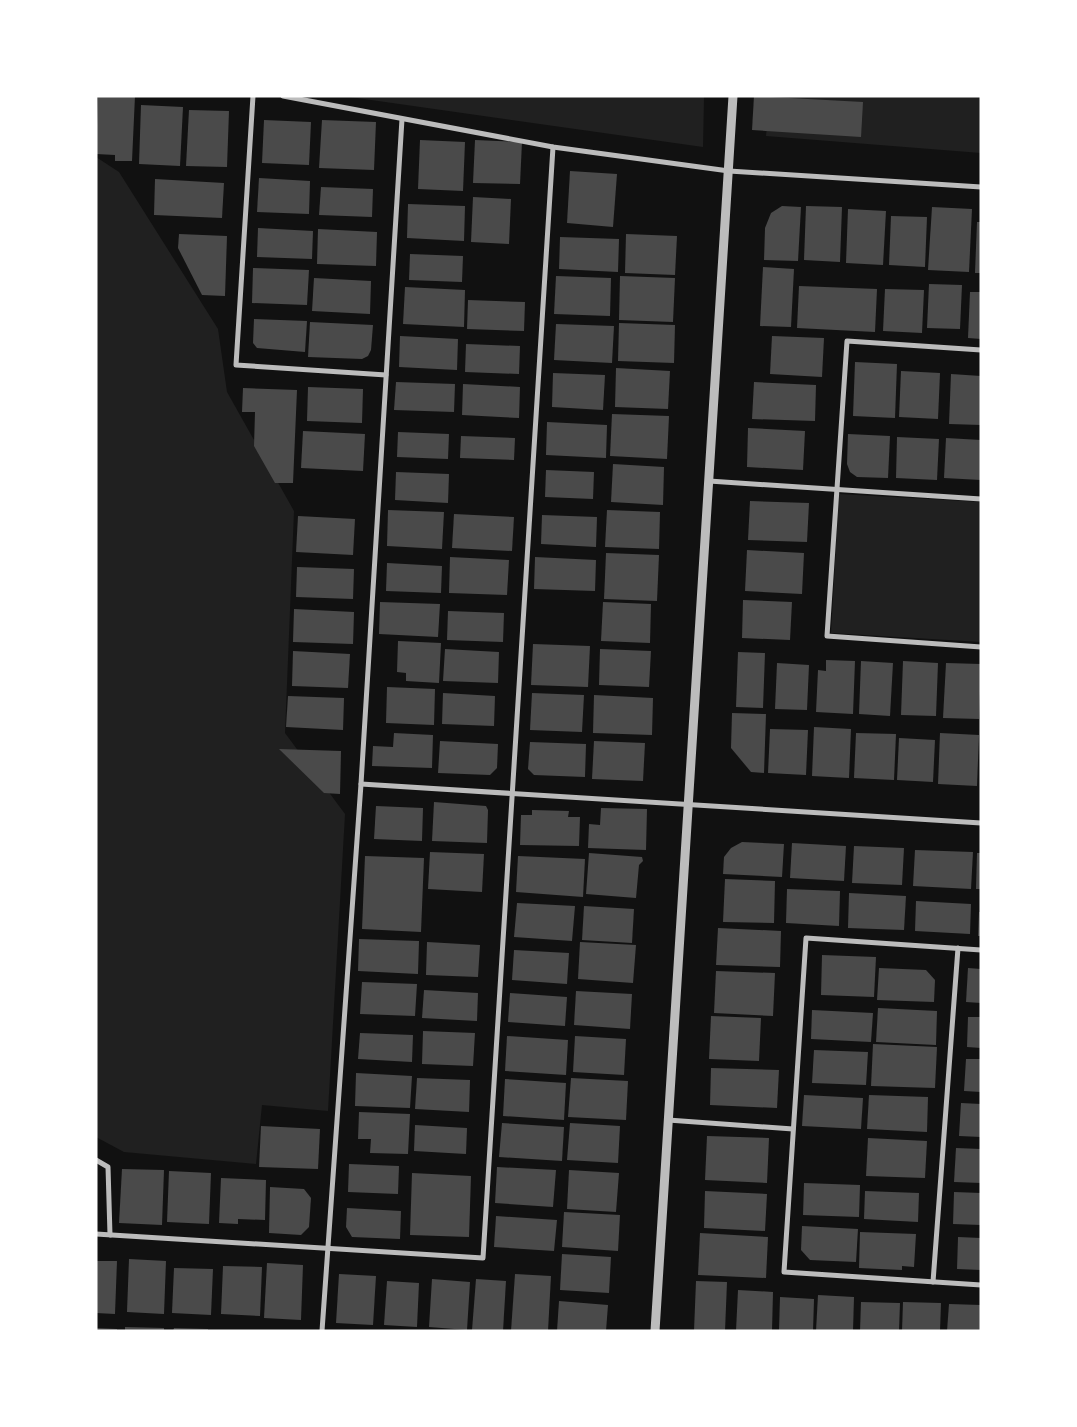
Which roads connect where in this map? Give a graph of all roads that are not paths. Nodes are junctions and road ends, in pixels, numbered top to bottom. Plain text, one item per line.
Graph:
1 (254, 96) edge
2 (284, 96) edge
3 (733, 96) edge
4 (402, 119) junction
5 (553, 147) junction
6 (729, 171) junction
7 (981, 187) edge
8 (981, 350) edge
9 (386, 375) junction
10 (709, 482) junction
11 (837, 490) junction
12 (981, 499) edge
13 (981, 647) edge
14 (361, 784) junction
15 (512, 793) junction
16 (688, 804) junction
17 (981, 823) edge
18 (958, 948) junction
19 (981, 950) edge
20 (668, 1120) junction
21 (793, 1129) junction
22 (96, 1160) edge
23 (96, 1234) edge
24 (110, 1235) junction
25 (328, 1248) junction
26 (933, 1282) junction
27 (981, 1285) edge
28 (322, 1331) edge
29 (655, 1331) edge

1 - 9 street
2 - 4 street
3 - 6 street
4 - 5 street
4 - 9 street
5 - 6 street
5 - 15 street
6 - 7 street
6 - 10 street
8 - 11 street
9 - 14 street
10 - 11 street
10 - 16 street
11 - 12 street
11 - 13 street
14 - 15 street
14 - 25 street
15 - 16 street
15 - 25 street
16 - 17 street
16 - 20 street
18 - 19 street
18 - 21 street
18 - 26 street
20 - 21 street
20 - 29 street
21 - 26 street
22 - 24 street
23 - 24 street
24 - 25 street
25 - 28 street
26 - 27 street

